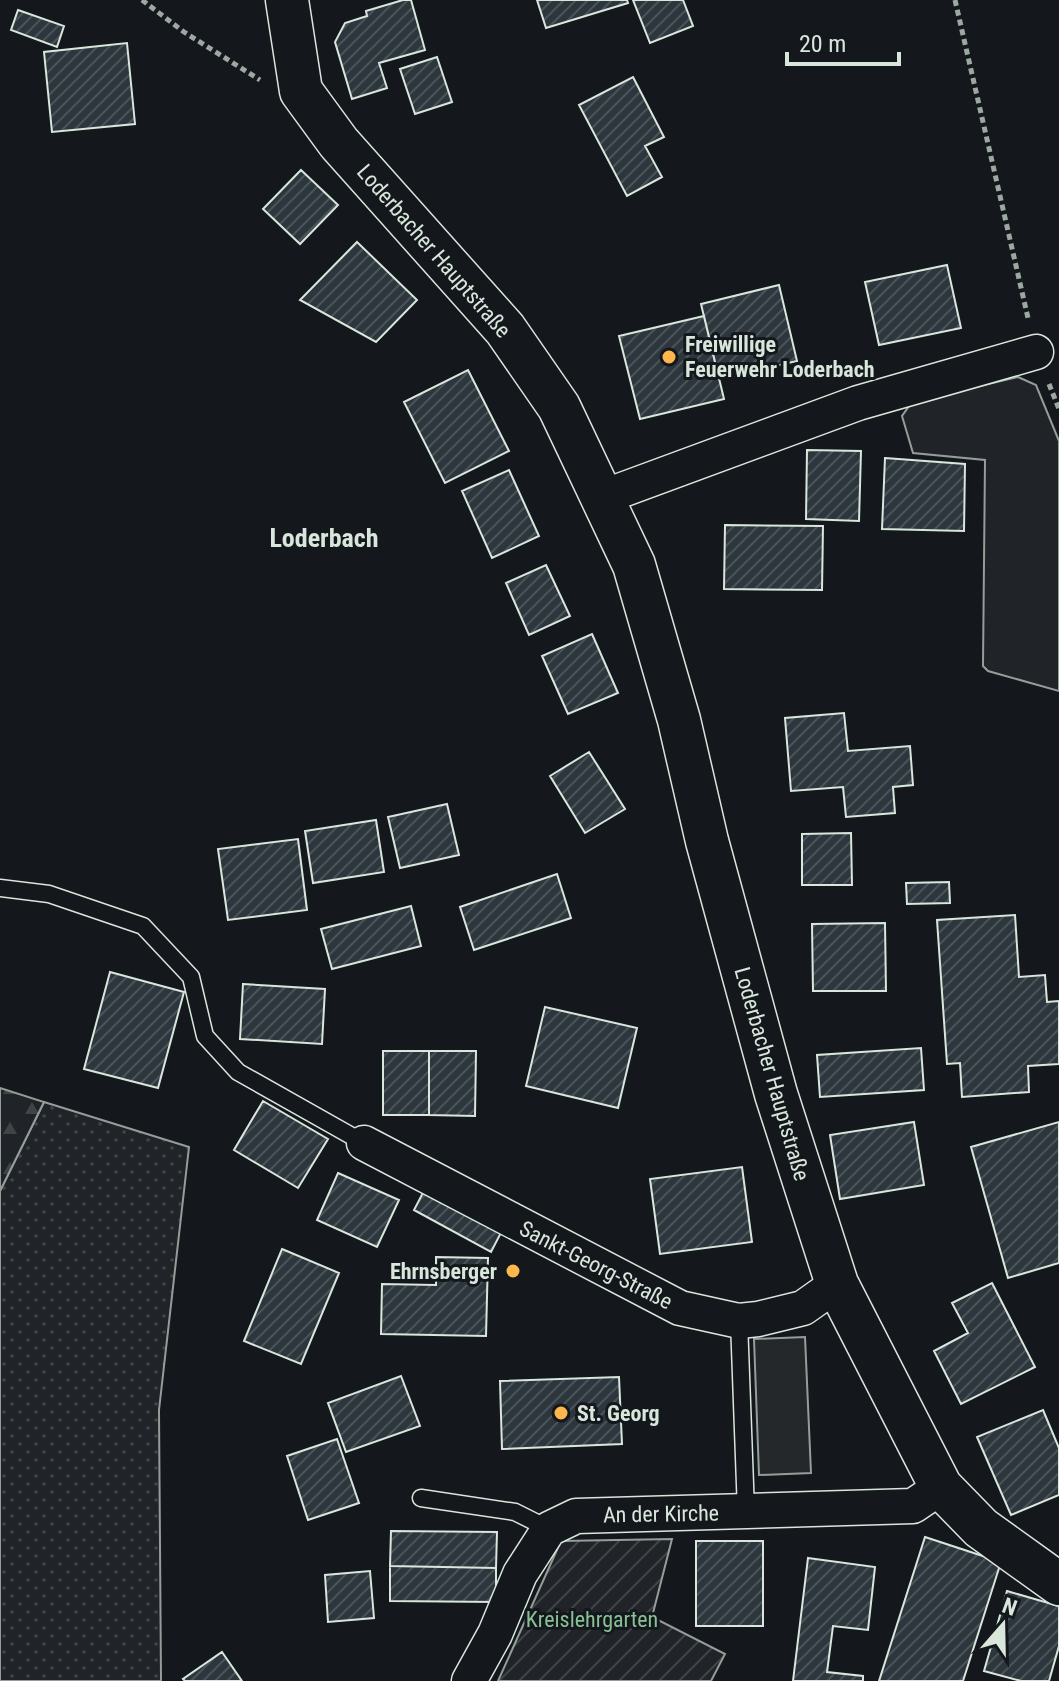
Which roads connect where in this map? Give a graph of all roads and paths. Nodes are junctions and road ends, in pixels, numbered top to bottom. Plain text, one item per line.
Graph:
1 (142, 0) edge
2 (287, 0) edge
3 (955, 0) edge
4 (301, 91) junction
5 (1036, 352) junction
6 (1059, 409) edge
7 (603, 497) junction
8 (0, 888) edge
9 (364, 1143) joint
10 (837, 1284) junction
11 (739, 1321) junction
12 (941, 1487) junction
13 (421, 1498) dead end
14 (746, 1512) junction
15 (549, 1529) junction
16 (1059, 1584) edge
17 (469, 1681) edge

1 - 4 path
2 - 4 street, Loderbacher Hauptstraße
3 - 5 path
4 - 7 street, Loderbacher Hauptstraße
5 - 6 path
5 - 7 street
7 - 10 street, Loderbacher Hauptstraße
8 - 9 lane
9 - 11 street, Sankt-Georg-Straße
10 - 11 street, Sankt-Georg-Straße
10 - 12 street, Loderbacher Hauptstraße
11 - 14 lane
12 - 14 street, An der Kirche
12 - 16 street, Loderbacher Hauptstraße
13 - 15 lane
14 - 15 street, An der Kirche
15 - 17 street

